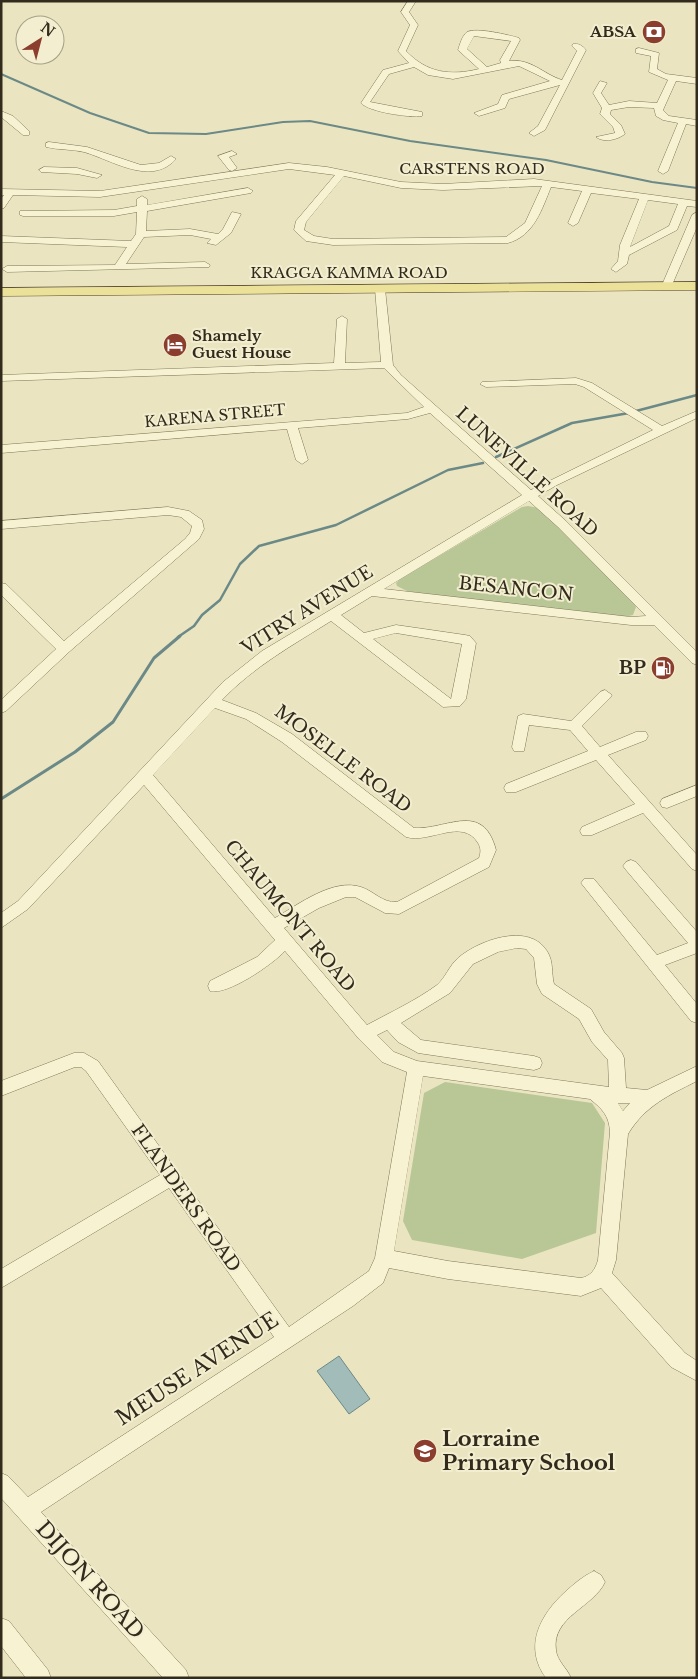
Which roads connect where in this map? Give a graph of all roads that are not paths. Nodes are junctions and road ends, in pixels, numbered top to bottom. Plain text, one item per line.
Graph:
1 (412, 1) edge
2 (576, 46) dead end
3 (639, 51) dead end
4 (415, 64) junction
5 (506, 64) junction
6 (485, 70) junction
7 (673, 78) junction
8 (697, 81) edge
9 (561, 83) junction
10 (603, 83) dead end
11 (659, 106) junction
12 (607, 108) junction
13 (479, 113) dead end
14 (1, 114) edge
15 (418, 114) dead end
16 (683, 121) junction
17 (697, 123) edge
18 (26, 133) dead end
19 (534, 133) dead end
20 (602, 137) dead end
21 (49, 145) dead end
22 (232, 154) dead end
23 (112, 161) junction
24 (138, 167) junction
25 (283, 167) junction
26 (232, 168) junction
27 (44, 170) dead end
28 (663, 171) dead end
29 (341, 174) junction
30 (97, 175) junction
31 (131, 183) junction
32 (548, 184) junction
33 (83, 187) dead end
34 (588, 189) junction
35 (248, 191) dead end
36 (6, 192) edge
37 (645, 197) junction
38 (684, 202) junction
39 (697, 204) edge
40 (1, 206) edge
41 (143, 208) junction
42 (23, 213) dead end
43 (236, 214) dead end
44 (697, 215) edge
45 (573, 223) dead end
46 (141, 234) junction
47 (1, 239) edge
48 (135, 244) junction
49 (623, 252) junction
50 (205, 265) dead end
51 (119, 267) junction
52 (616, 268) dead end
53 (7, 269) dead end
54 (667, 285) junction
55 (697, 286) edge
56 (380, 289) junction
57 (1, 292) edge
58 (342, 319) dead end
59 (387, 365) junction
60 (339, 366) junction
61 (1, 378) edge
62 (486, 384) dead end
63 (431, 409) junction
64 (697, 414) edge
65 (292, 425) junction
66 (662, 431) junction
67 (1, 449) edge
68 (302, 460) dead end
69 (530, 496) junction
70 (1, 525) edge
71 (1, 587) edge
72 (371, 592) junction
73 (332, 615) junction
74 (657, 620) junction
75 (361, 638) junction
76 (64, 649) junction
77 (697, 660) edge
78 (606, 695) dead end
79 (212, 702) junction
80 (1, 708) edge
81 (574, 726) junction
82 (641, 736) dead end
83 (520, 748) dead end
84 (599, 753) junction
85 (145, 776) junction
86 (511, 788) dead end
87 (697, 790) edge
88 (667, 803) dead end
89 (645, 806) junction
90 (587, 830) dead end
91 (697, 865) edge
92 (631, 866) dead end
93 (589, 883) dead end
94 (1, 922) edge
95 (274, 926) junction
96 (284, 939) junction
97 (697, 945) edge
98 (654, 963) junction
99 (216, 986) dead end
100 (697, 1016) edge
101 (389, 1021) junction
102 (365, 1034) junction
103 (534, 1063) dead end
104 (416, 1068) junction
105 (697, 1073) edge
106 (1, 1089) edge
107 (590, 1092) junction
108 (618, 1096) junction
109 (649, 1097) junction
110 (619, 1132) junction
111 (172, 1177) junction
112 (384, 1258) junction
113 (602, 1276) junction
114 (1, 1279) edge
115 (286, 1338) junction
116 (697, 1372) edge
117 (1, 1483) edge
118 (26, 1510) junction
119 (594, 1582) dead end
120 (1, 1630) edge
121 (40, 1678) edge
122 (178, 1678) edge
123 (560, 1678) edge

1 - 4 street
2 - 9 street
3 - 7 street
4 - 6 street
4 - 15 street
5 - 6 street
5 - 6 street
5 - 9 street
7 - 8 street
7 - 11 street
9 - 13 street
9 - 19 street
10 - 12 street
11 - 12 street
11 - 16 street
12 - 20 street
14 - 18 street
16 - 17 street
16 - 28 street
21 - 23 street
22 - 26 street
23 - 24 street
23 - 30 street
24 - 26 street
24 - 31 street
25 - 26 street
25 - 29 street, CARSTENS ROAD
25 - 31 street, CARSTENS ROAD
27 - 30 street
29 - 32 street, CARSTENS ROAD
29 - 32 street
30 - 33 street
31 - 36 street, CARSTENS ROAD
31 - 41 street
32 - 34 street, CARSTENS ROAD
34 - 37 street, CARSTENS ROAD
34 - 45 street
35 - 41 street
36 - 40 street
37 - 38 street, CARSTENS ROAD
37 - 49 street
38 - 39 street, CARSTENS ROAD
38 - 49 street
41 - 42 street
41 - 46 street
43 - 46 street
44 - 54 street
46 - 48 street
47 - 48 street
48 - 51 street
49 - 52 street
50 - 51 street
51 - 53 street
54 - 55 main road, KRAGGA KAMMA ROAD
54 - 56 main road, KRAGGA KAMMA ROAD
56 - 57 main road, KRAGGA KAMMA ROAD
56 - 59 street
58 - 60 street
59 - 60 street
59 - 63 street, LUNEVILLE ROAD
60 - 61 street
62 - 66 street
63 - 65 street, KARENA STREET
63 - 69 street, LUNEVILLE ROAD
64 - 66 street, VITRY AVENUE
65 - 67 street, KARENA STREET
65 - 68 street
66 - 69 street, VITRY AVENUE
69 - 72 street, VITRY AVENUE
69 - 74 street, LUNEVILLE ROAD
70 - 76 street
71 - 76 street
72 - 73 street, VITRY AVENUE
72 - 74 street, BESANCON
73 - 75 street
73 - 79 street, VITRY AVENUE
74 - 77 street, LUNEVILLE ROAD
75 - 75 street
76 - 80 street
78 - 81 street
79 - 85 street, VITRY AVENUE
79 - 95 street, MOSELLE ROAD
81 - 83 street
81 - 84 street
82 - 84 street
84 - 86 street
84 - 89 street
85 - 94 street, VITRY AVENUE
85 - 95 street, CHAUMONT ROAD
87 - 88 street
89 - 90 street
89 - 91 street
92 - 97 street
93 - 98 street
95 - 96 street, CHAUMONT ROAD
96 - 99 street
96 - 102 street, CHAUMONT ROAD
97 - 98 street
98 - 100 street
101 - 102 street
101 - 103 street
101 - 108 street
102 - 104 street, CHAUMONT ROAD
104 - 107 street
104 - 112 street, MEUSE AVENUE
105 - 109 street
106 - 111 street, FLANDERS ROAD
107 - 108 street
107 - 110 street
108 - 109 street
109 - 110 street
110 - 113 street
111 - 114 street
111 - 115 street, FLANDERS ROAD
112 - 113 street
112 - 115 street, MEUSE AVENUE
113 - 116 street
115 - 118 street, MEUSE AVENUE
117 - 118 street, DIJON ROAD
118 - 122 street, DIJON ROAD
119 - 123 street
120 - 121 street

